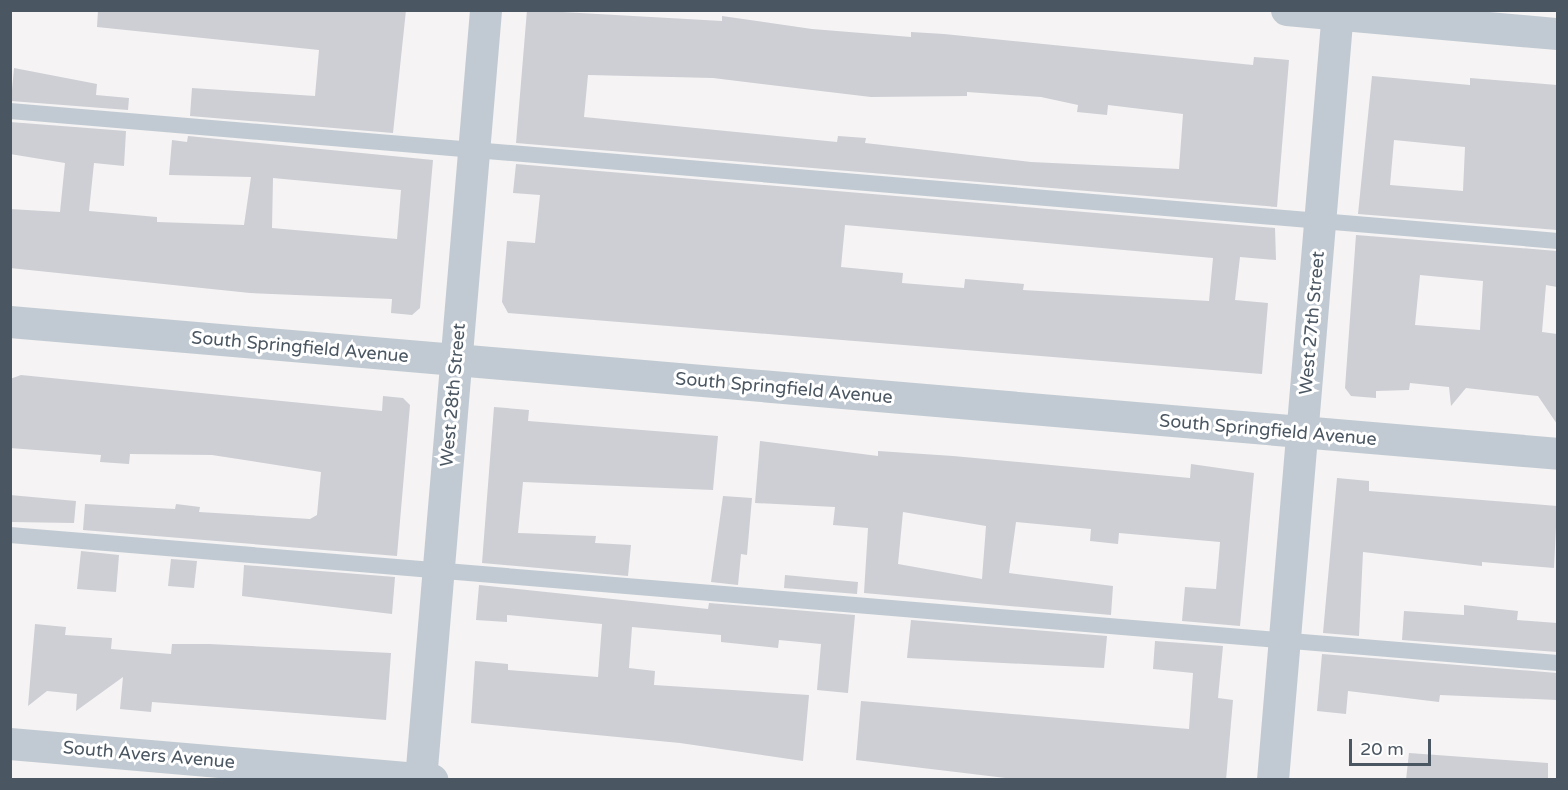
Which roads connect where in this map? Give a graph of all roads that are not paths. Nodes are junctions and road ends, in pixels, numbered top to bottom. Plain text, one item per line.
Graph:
1 (486, 10) edge
2 (1287, 10) edge
3 (1338, 13) edge
4 (1557, 34) edge
5 (10, 111) edge
6 (474, 150) junction
7 (1320, 221) junction
8 (1557, 241) edge
9 (10, 322) edge
10 (456, 360) junction
11 (1302, 432) junction
12 (1557, 454) edge
13 (10, 535) edge
14 (438, 570) junction
15 (1284, 641) junction
16 (1557, 663) edge
17 (10, 744) edge
18 (425, 779) edge
19 (1273, 780) edge

1 - 6 street, West 28th Street
2 - 3 street
3 - 4 street
3 - 7 street, West 27th Street
5 - 6 lane
6 - 7 lane
6 - 10 street, West 28th Street
7 - 8 lane
7 - 11 street, West 27th Street
9 - 10 street, South Springfield Avenue
10 - 11 street, South Springfield Avenue
10 - 14 street, West 28th Street
11 - 12 street, South Springfield Avenue
11 - 15 street, West 27th Street
13 - 14 lane
14 - 15 lane
14 - 18 street, West 28th Street
15 - 16 lane
15 - 19 street, West 27th Street
17 - 18 street, South Avers Avenue

